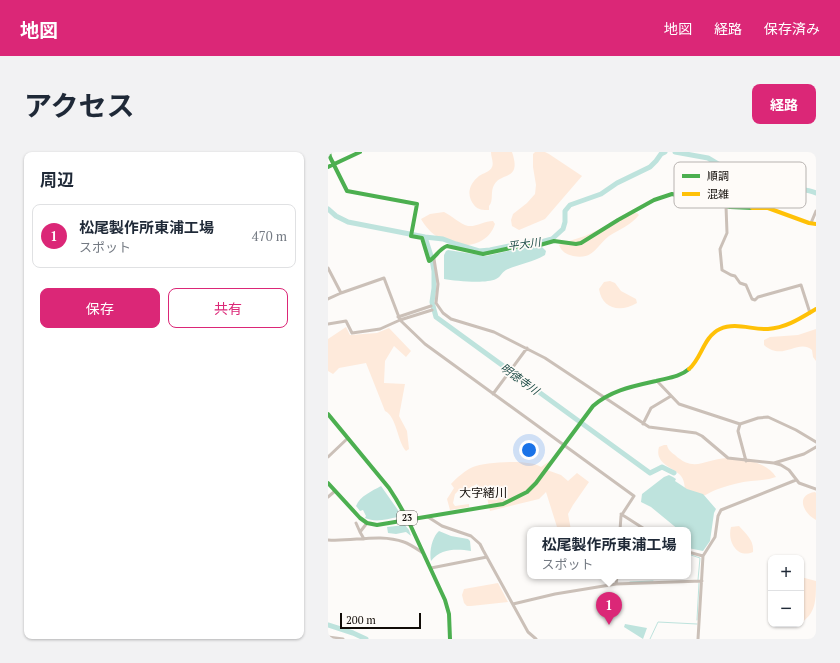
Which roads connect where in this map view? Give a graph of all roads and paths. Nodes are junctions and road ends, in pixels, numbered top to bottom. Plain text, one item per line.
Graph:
1 (329, 152) edge
2 (360, 152) edge
3 (334, 164) junction
4 (328, 167) edge
5 (674, 194) edge
6 (726, 208) edge
7 (742, 208) edge
8 (768, 208) edge
9 (768, 208) edge
10 (816, 211) edge
11 (811, 223) junction
12 (816, 224) edge
13 (432, 260) junction
14 (328, 268) edge
15 (341, 293) junction
16 (328, 298) edge
17 (431, 308) dead end
18 (816, 309) edge
19 (810, 313) junction
20 (399, 319) junction
21 (328, 324) edge
22 (526, 348) junction
23 (657, 381) junction
24 (493, 394) junction
25 (671, 396) junction
26 (603, 397) junction
27 (328, 414) edge
28 (643, 424) junction
29 (740, 424) junction
30 (348, 438) junction
31 (816, 442) edge
32 (564, 445) junction
33 (816, 447) edge
34 (328, 457) edge
35 (746, 461) junction
36 (774, 463) junction
37 (796, 480) junction
38 (328, 483) edge
39 (816, 489) edge
40 (335, 491) junction
41 (328, 497) edge
42 (621, 514) junction
43 (427, 516) junction
44 (408, 520) junction
45 (356, 523) dead end
46 (367, 523) junction
47 (620, 527) edge
48 (641, 527) edge
49 (360, 532) junction
50 (364, 539) junction
51 (328, 540) edge
52 (691, 553) edge
53 (424, 554) junction
54 (703, 556) junction
55 (487, 557) junction
56 (431, 568) junction
57 (617, 579) edge
58 (702, 582) junction
59 (616, 584) junction
60 (513, 604) junction
61 (328, 637) edge
62 (342, 639) edge
63 (450, 639) edge
64 (536, 639) edge
65 (698, 639) edge

1 - 3 street
2 - 3 street
3 - 4 street
3 - 13 street
5 - 13 street
6 - 19 street
7 - 8 street
9 - 11 street
10 - 11 street
11 - 12 street
13 - 22 street
14 - 15 street
15 - 16 street
15 - 20 street
17 - 20 street
18 - 19 street
19 - 23 street
20 - 21 street
20 - 24 street
22 - 24 street
22 - 26 street
23 - 25 street
23 - 26 street
24 - 32 street
25 - 28 street
25 - 29 street
26 - 28 street
26 - 32 street
27 - 30 street, 23
28 - 35 street
29 - 31 street
29 - 35 street
30 - 34 street
30 - 44 street, 23
32 - 42 street
32 - 43 street
33 - 36 street
35 - 36 street
36 - 37 street
37 - 39 street
37 - 54 street
38 - 40 street
40 - 41 street
40 - 46 street
42 - 47 street
42 - 48 street
43 - 44 street
43 - 55 street
44 - 46 street
44 - 53 street, 23
45 - 49 street
46 - 49 street
49 - 50 street
50 - 51 street
50 - 53 street
52 - 54 street
53 - 56 street, 23
54 - 58 street
55 - 56 street
55 - 60 street
56 - 63 street, 23
57 - 59 street
58 - 59 street
58 - 65 street
59 - 60 street
60 - 64 street
61 - 62 street

